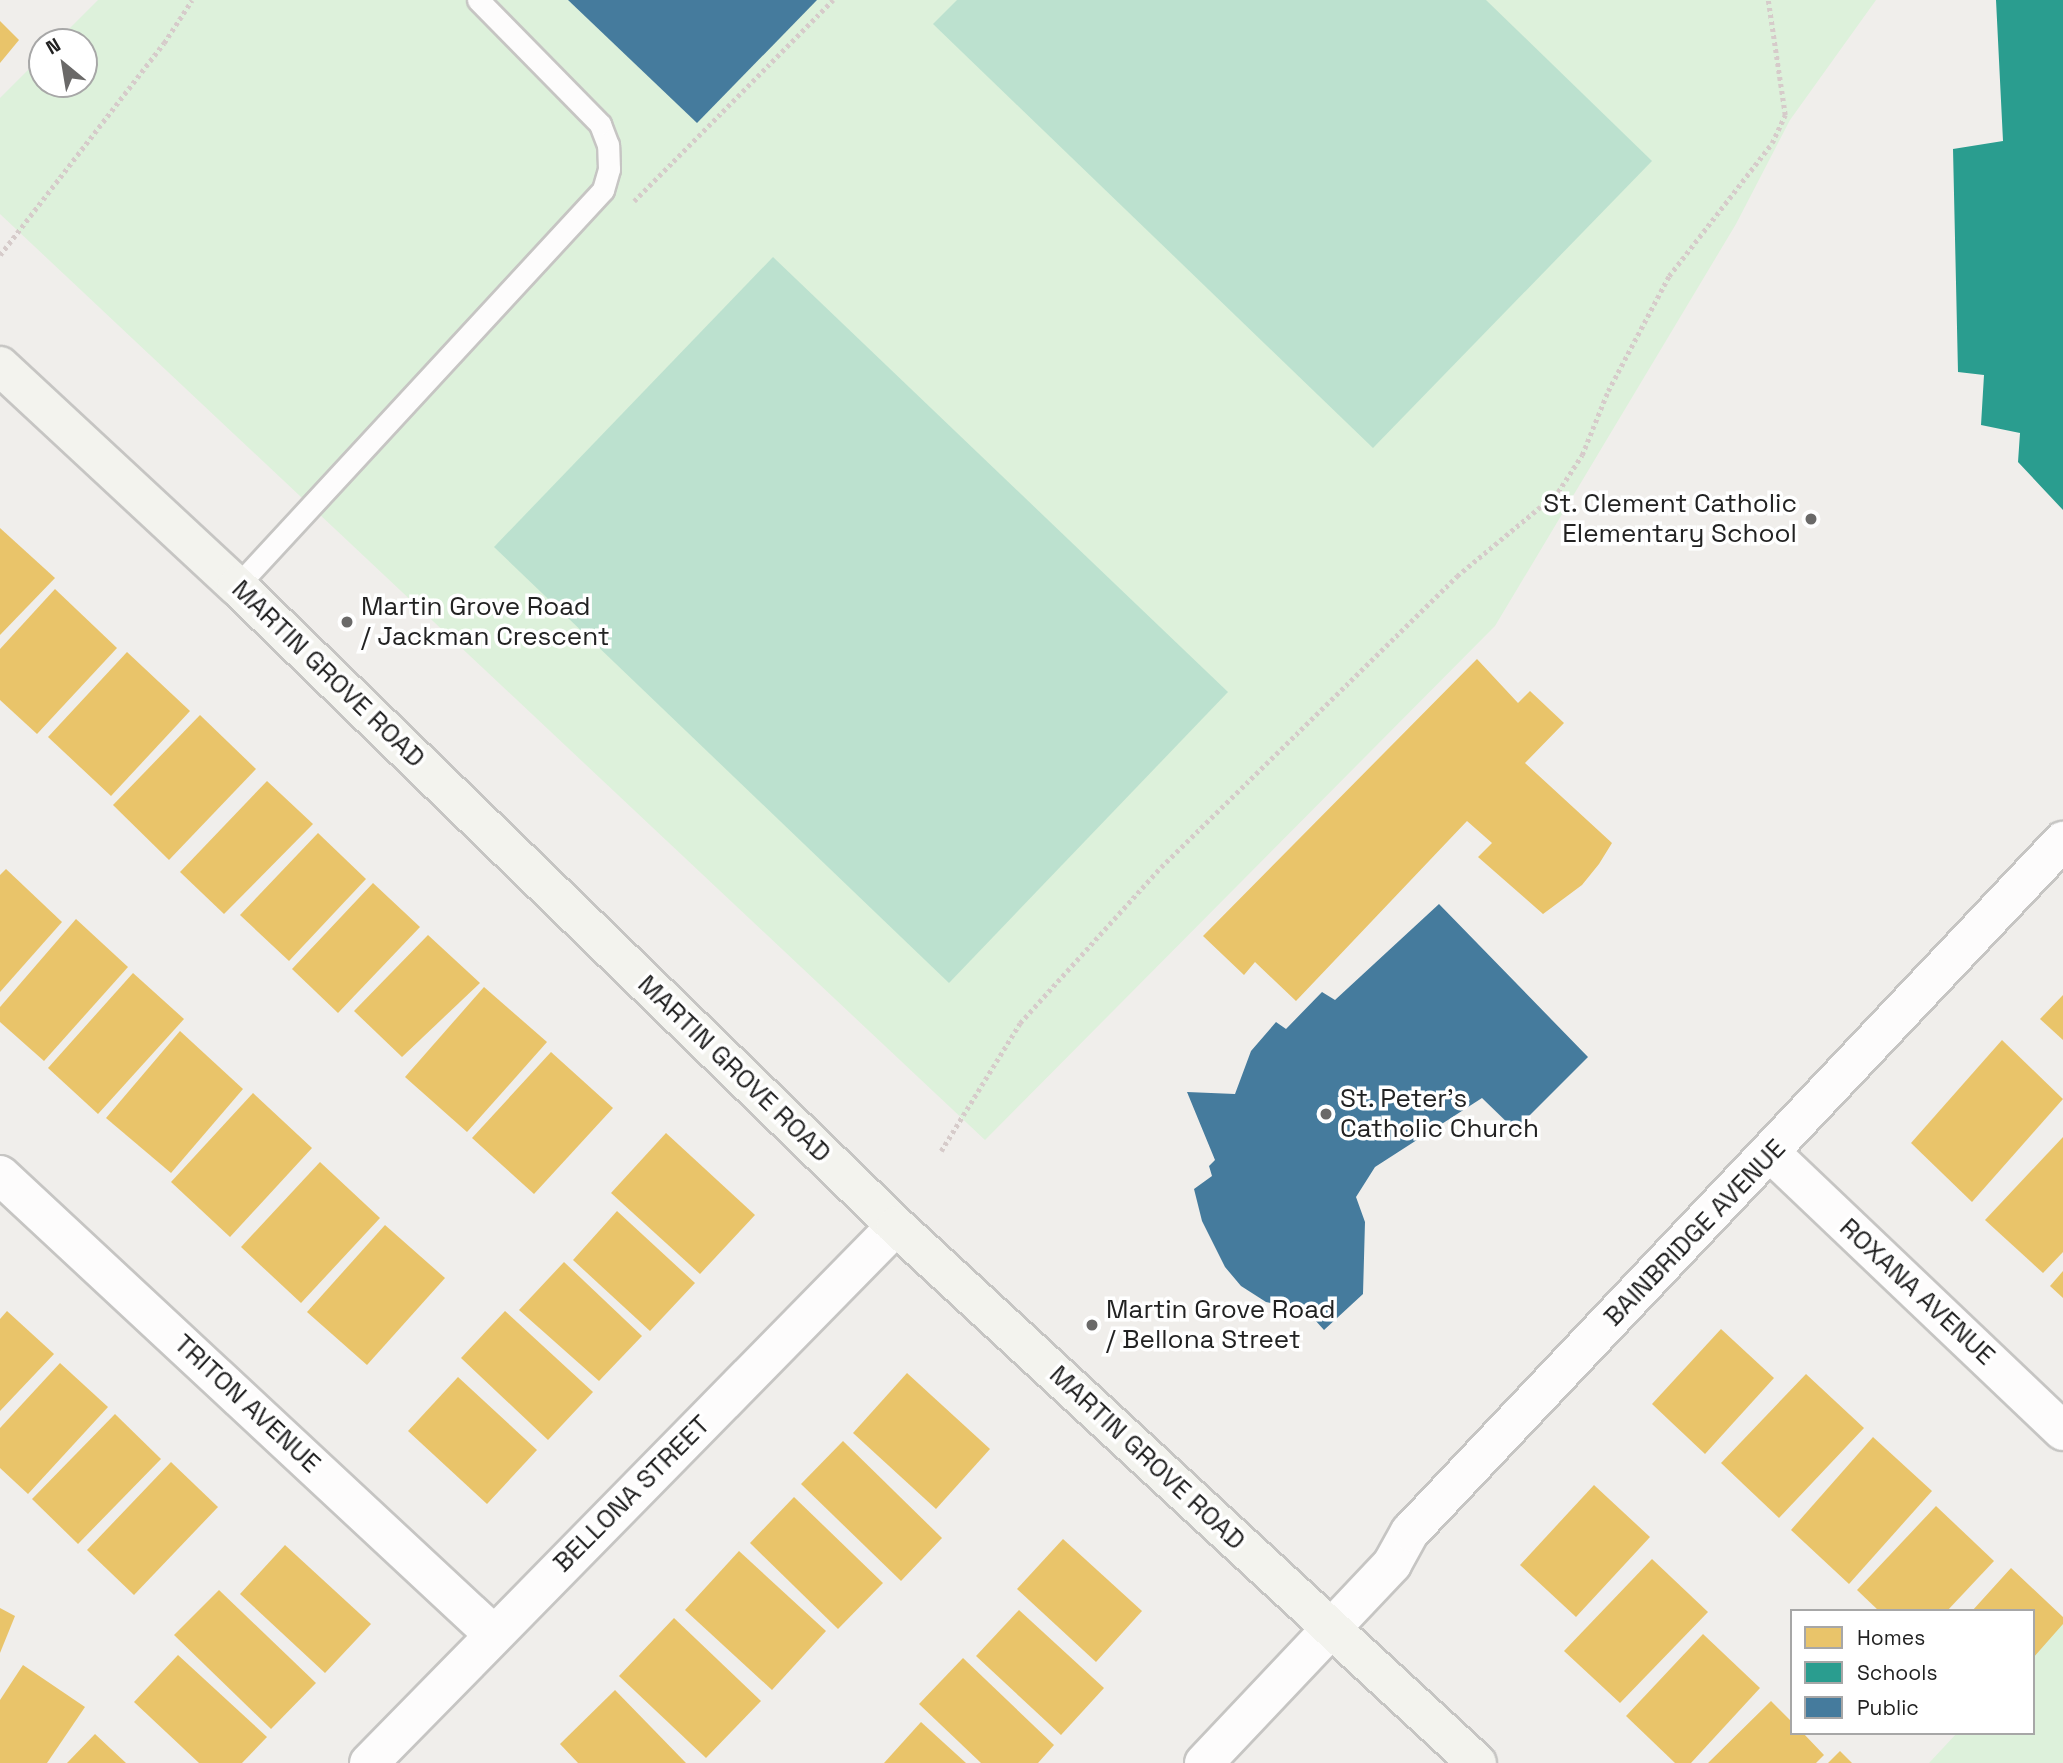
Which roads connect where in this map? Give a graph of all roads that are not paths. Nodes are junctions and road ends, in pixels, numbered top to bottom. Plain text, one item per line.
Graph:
1 (478, 0) edge
2 (0, 366) edge
3 (237, 586) junction
4 (2063, 841) edge
5 (1771, 1153) junction
6 (0, 1175) edge
7 (896, 1226) junction
8 (2063, 1431) edge
9 (1334, 1629) junction
10 (493, 1634) junction
11 (369, 1763) edge
12 (1204, 1763) edge
13 (1477, 1763) edge

1 - 3 lane
2 - 3 street, MARTIN GROVE ROAD
3 - 7 street, MARTIN GROVE ROAD
4 - 5 street, BAINBRIDGE AVENUE
5 - 8 street, ROXANA AVENUE
5 - 9 street, BAINBRIDGE AVENUE
6 - 10 street, TRITON AVENUE
7 - 9 street, MARTIN GROVE ROAD
7 - 10 street, BELLONA STREET
9 - 12 street, BAINBRIDGE AVENUE
9 - 13 street, MARTIN GROVE ROAD
10 - 11 street, BELLONA STREET

